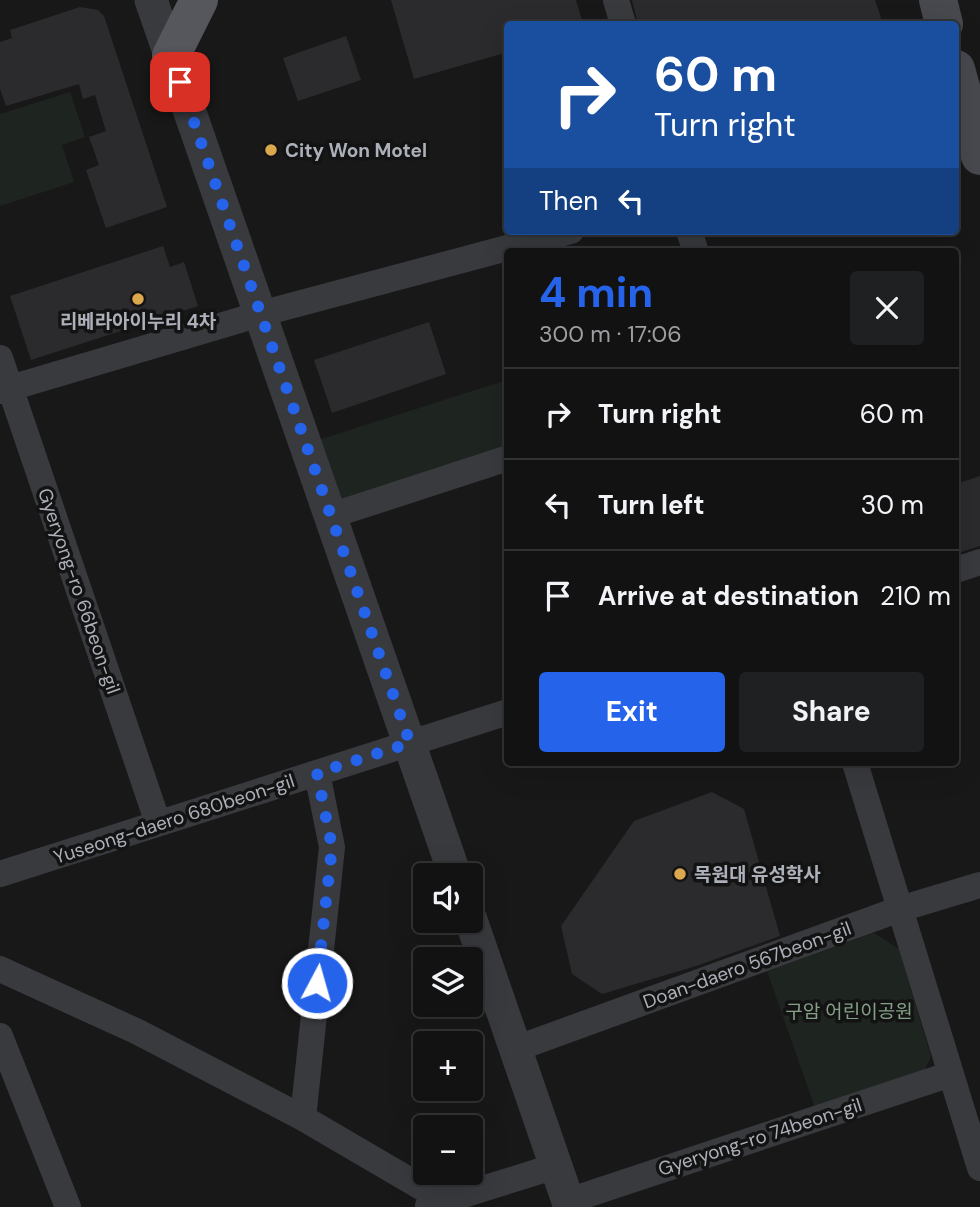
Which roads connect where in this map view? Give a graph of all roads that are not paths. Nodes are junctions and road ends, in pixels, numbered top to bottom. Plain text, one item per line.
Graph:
1 (151, 0) edge
2 (200, 0) edge
3 (616, 0) edge
4 (938, 0) edge
5 (623, 21) edge
6 (943, 21) edge
7 (171, 56) junction
8 (959, 97) edge
9 (961, 115) edge
10 (980, 156) edge
11 (556, 235) edge
12 (507, 248) edge
13 (504, 249) edge
14 (260, 314) junction
15 (0, 358) edge
16 (5, 389) edge
17 (504, 459) edge
18 (330, 516) junction
19 (980, 562) edge
20 (959, 569) edge
21 (504, 713) edge
22 (410, 743) junction
23 (856, 766) edge
24 (317, 773) junction
25 (158, 823) junction
26 (451, 863) edge
27 (0, 874) edge
28 (980, 885) edge
29 (900, 909) junction
30 (475, 933) edge
31 (0, 969) edge
32 (0, 1036) edge
33 (515, 1049) junction
34 (951, 1074) junction
35 (303, 1118) junction
36 (556, 1167) junction
37 (980, 1168) edge
38 (435, 1204) edge
39 (569, 1204) edge
40 (68, 1207) edge

1 - 7 street
2 - 7 main road
3 - 5 street
4 - 6 main road
7 - 14 street
8 - 9 main road
9 - 10 main road
11 - 12 street
13 - 14 street
14 - 16 street
14 - 18 street
15 - 16 street, Gyeryong-ro 66beon-gil
16 - 25 street, Gyeryong-ro 66beon-gil
17 - 18 street
18 - 22 street
19 - 20 street
21 - 22 street, Yuseong-daero 680beon-gil
22 - 24 street, Yuseong-daero 680beon-gil
22 - 26 street
23 - 29 street
24 - 25 street, Yuseong-daero 680beon-gil
24 - 35 street
25 - 27 street, Yuseong-daero 680beon-gil
28 - 29 street, Doan-daero 567beon-gil
29 - 33 street, Doan-daero 567beon-gil
29 - 34 street
30 - 33 street, Gyeryong-ro 74beon-gil
31 - 35 street
32 - 40 street
33 - 36 street, Gyeryong-ro 74beon-gil
34 - 37 street
34 - 39 street, Gyeryong-ro 74beon-gil
35 - 38 street
36 - 38 street
36 - 39 street, Gyeryong-ro 74beon-gil

